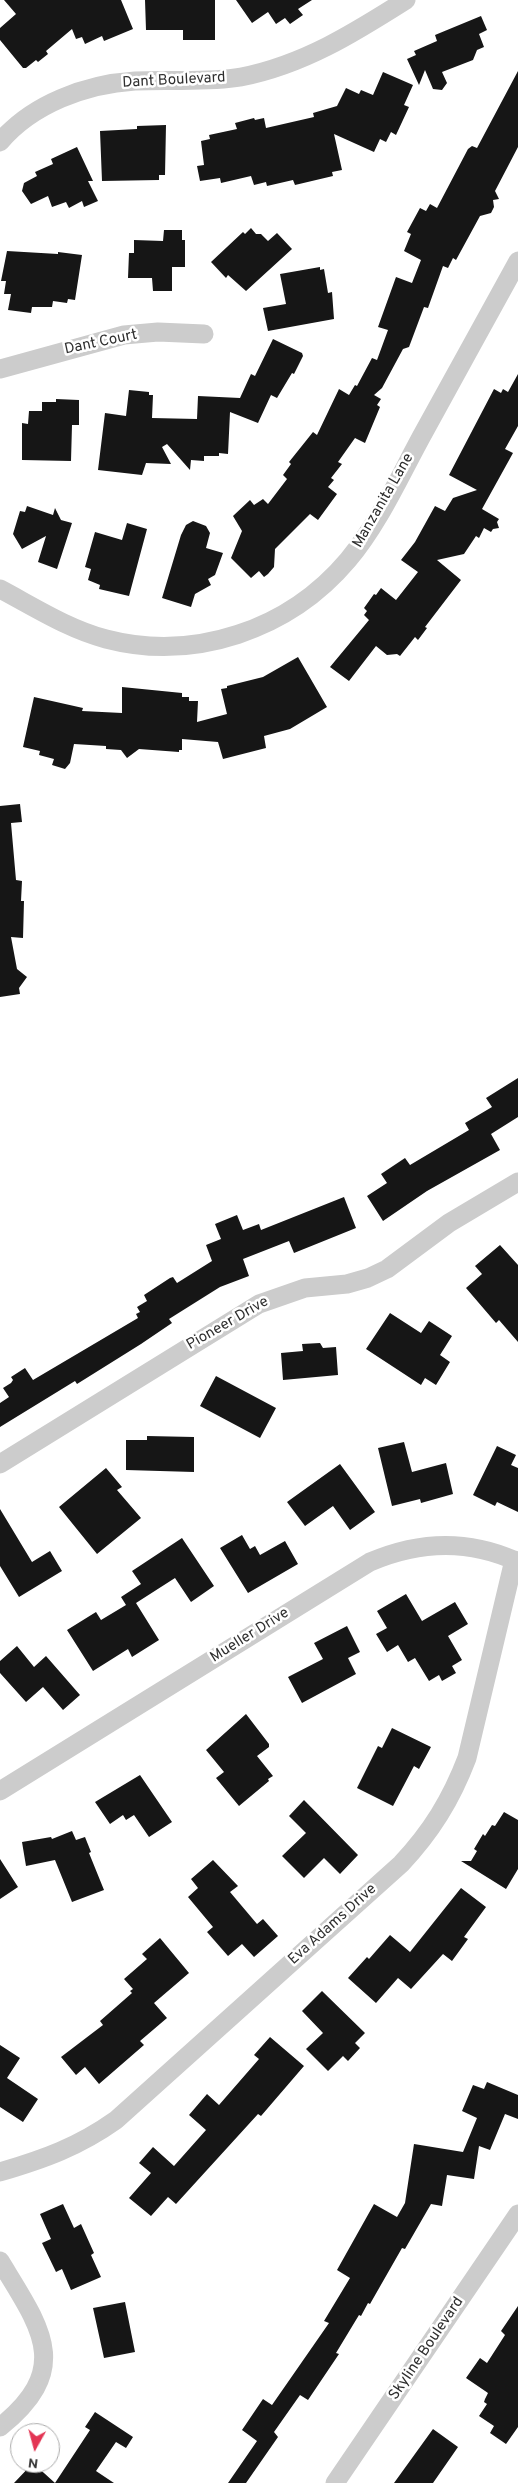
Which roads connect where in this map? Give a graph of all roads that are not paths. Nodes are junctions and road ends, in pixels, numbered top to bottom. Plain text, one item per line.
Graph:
1 (406, 0) edge
2 (0, 142) edge
3 (518, 261) edge
4 (204, 334) dead end
5 (0, 369) edge
6 (0, 589) edge
7 (514, 1191) edge
8 (0, 1464) edge
9 (516, 1561) edge
10 (0, 1790) edge
11 (0, 2172) edge
12 (518, 2214) edge
13 (0, 2261) edge
14 (0, 2428) edge
15 (336, 2483) edge

1 - 2 street, Dant Boulevard
3 - 6 street, Manzanita Lane
4 - 5 street, Dant Court
7 - 8 street, Pioneer Drive
9 - 10 street, Mueller Drive
9 - 11 street, Eva Adams Drive
12 - 15 street, Skyline Boulevard
13 - 14 street

